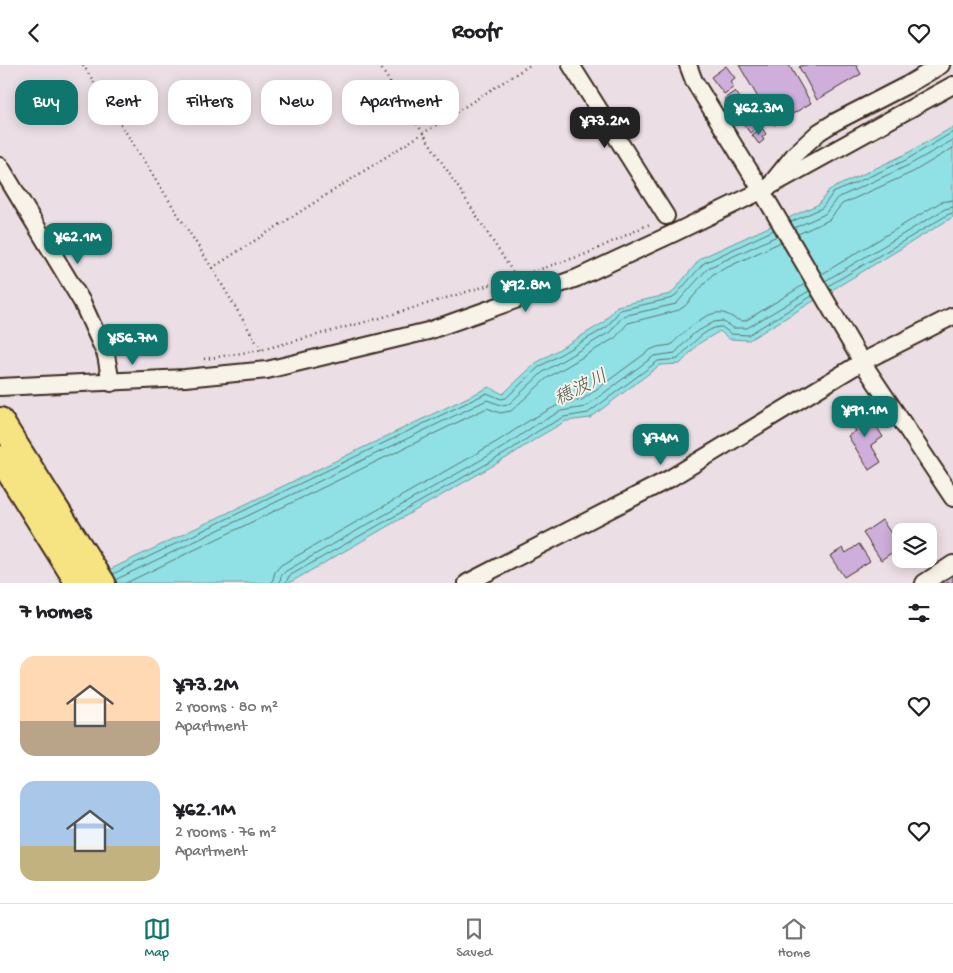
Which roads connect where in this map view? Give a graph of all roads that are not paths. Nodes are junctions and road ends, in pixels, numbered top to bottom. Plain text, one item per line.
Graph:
1 (571, 65) edge
2 (686, 65) edge
3 (941, 65) edge
4 (953, 85) edge
5 (0, 166) edge
6 (766, 190) junction
7 (666, 216) dead end
8 (953, 316) edge
9 (862, 362) junction
10 (111, 383) junction
11 (0, 387) edge
12 (4, 439) edge
13 (953, 497) edge
14 (953, 564) edge
15 (78, 583) edge
16 (103, 583) edge
17 (467, 583) edge
18 (924, 583) edge

1 - 7 street
2 - 6 street
3 - 6 street
4 - 6 street
5 - 10 street
6 - 9 street
6 - 10 street
8 - 9 street
9 - 13 street
9 - 17 street
10 - 11 street
12 - 15 highway
12 - 16 highway
14 - 18 street

